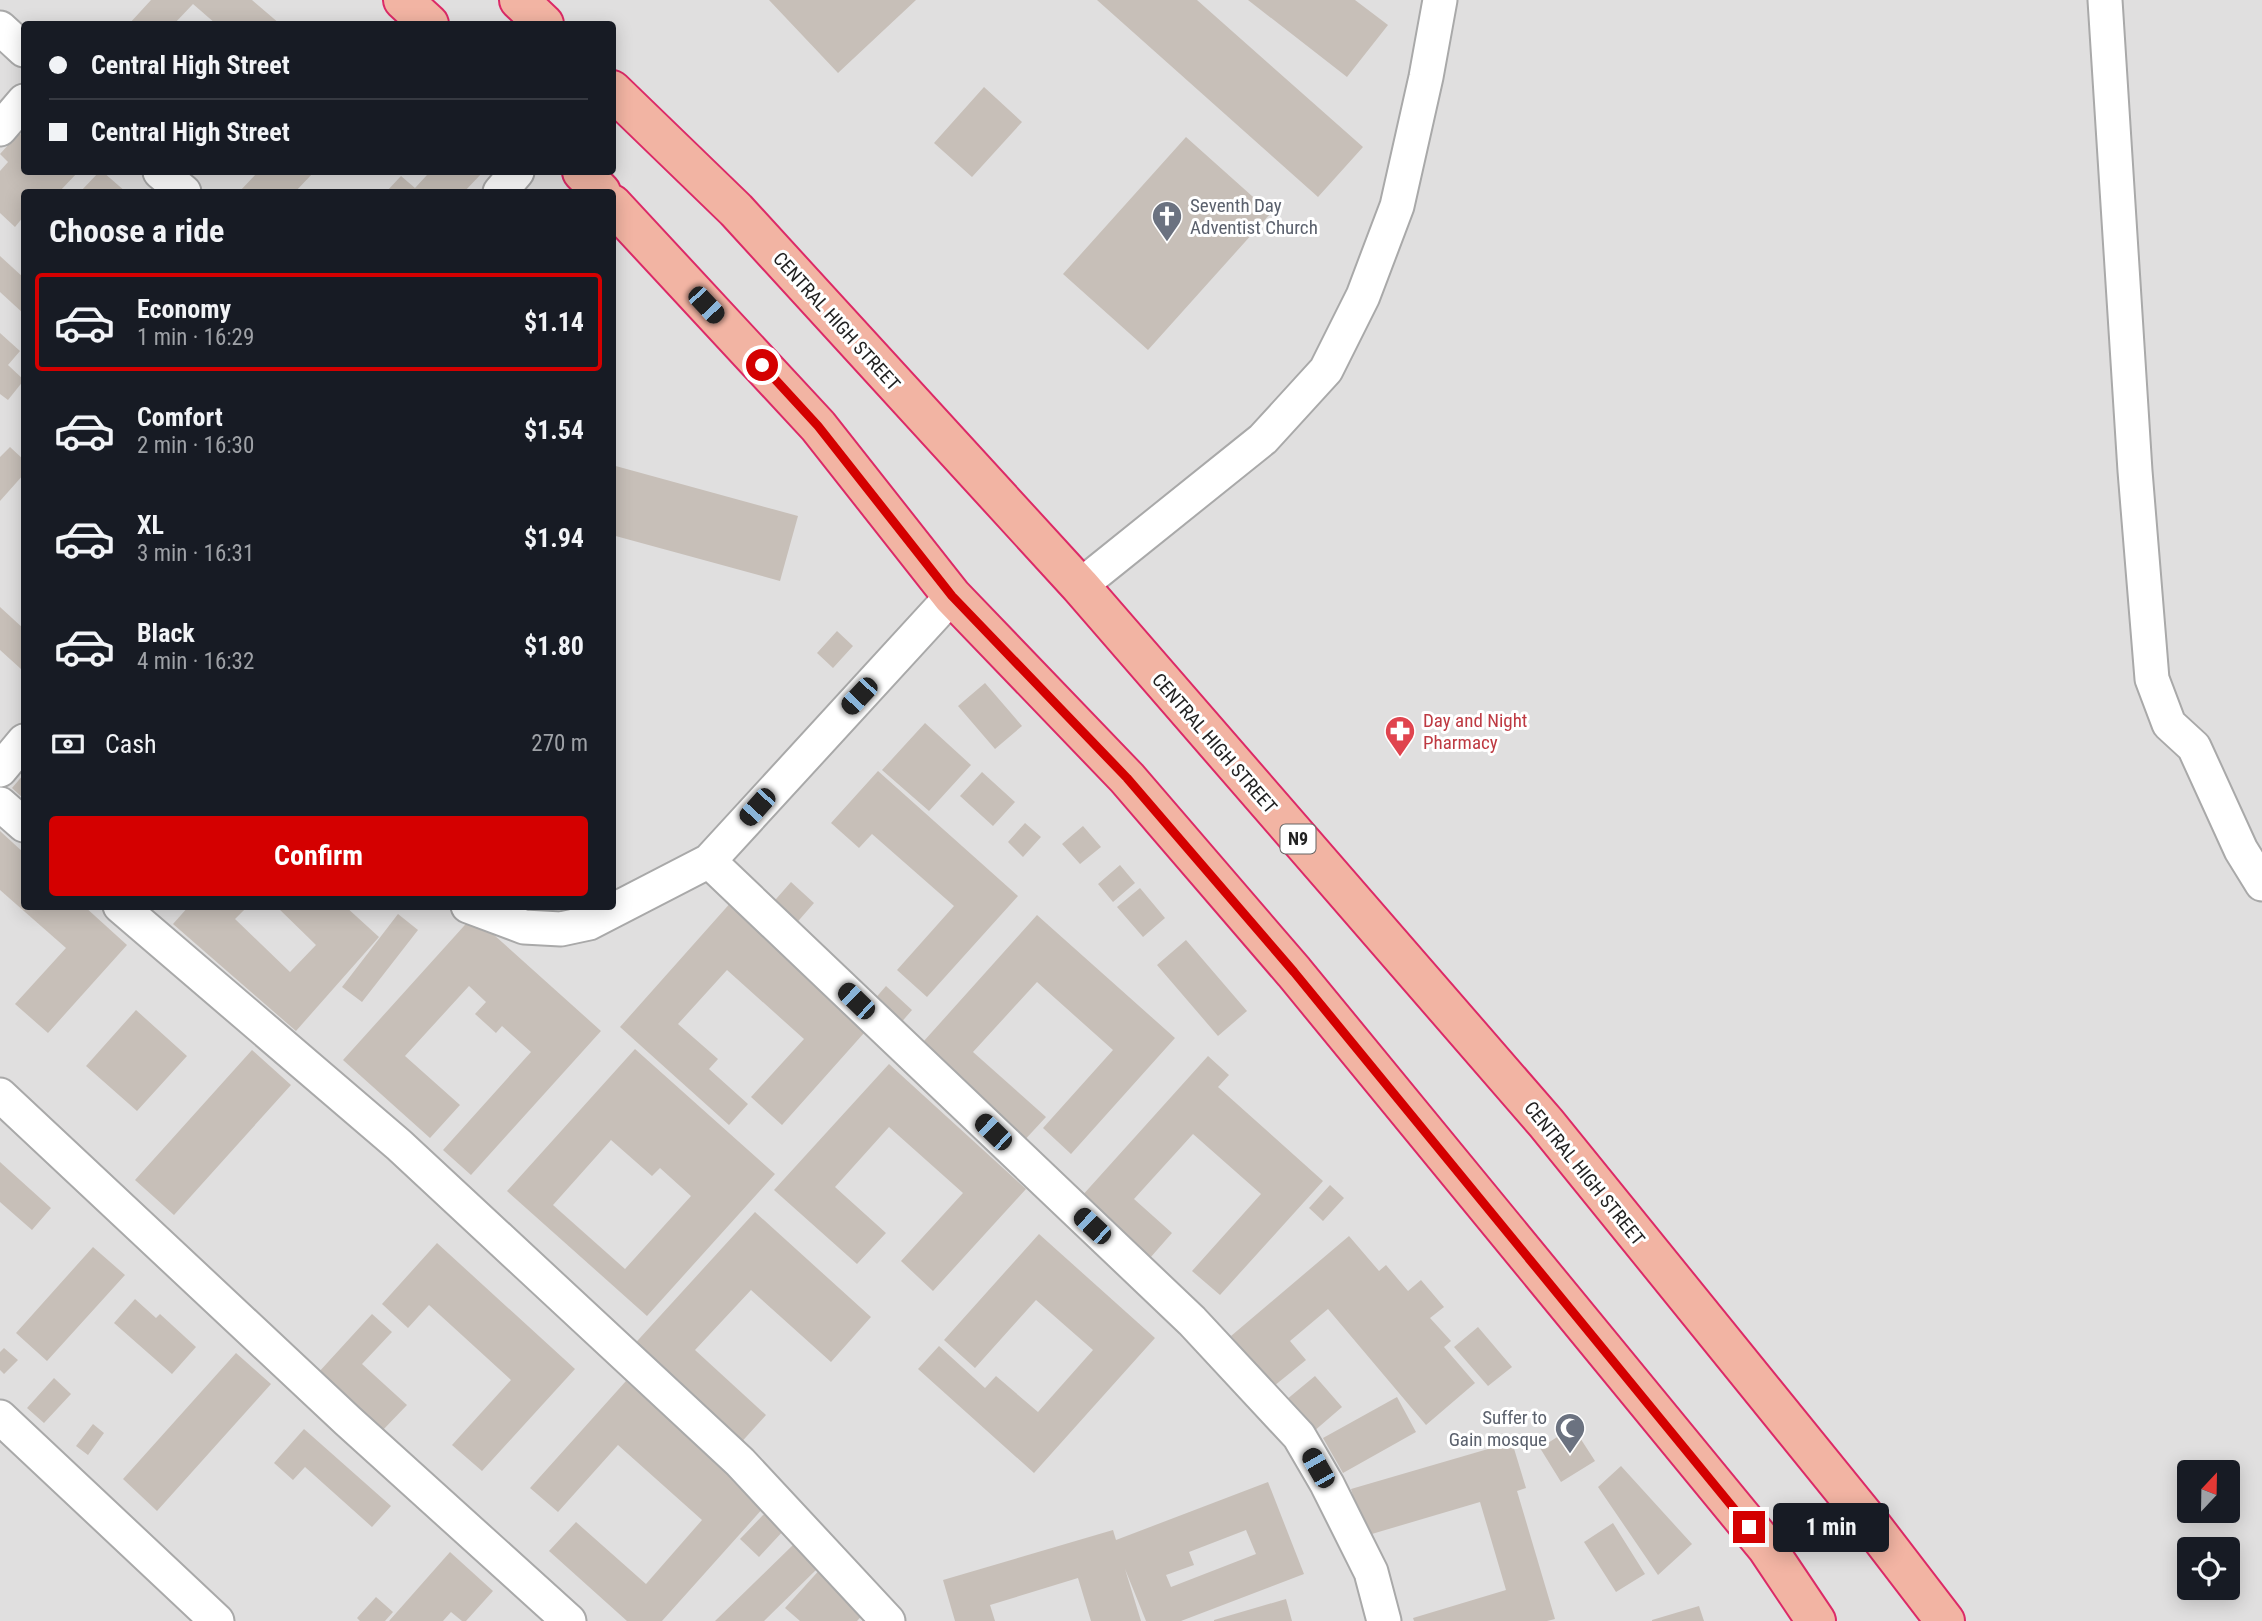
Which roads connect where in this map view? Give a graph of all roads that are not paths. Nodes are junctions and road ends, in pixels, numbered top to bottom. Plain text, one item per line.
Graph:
1 (403, 0) edge
2 (519, 0) edge
3 (1440, 0) edge
4 (2105, 0) edge
5 (426, 21) edge
6 (541, 21) edge
7 (0, 28) edge
8 (21, 47) edge
9 (616, 94) edge
10 (21, 104) edge
11 (0, 129) edge
12 (164, 175) edge
13 (514, 175) edge
14 (585, 175) edge
15 (180, 189) edge
16 (503, 189) edge
17 (598, 189) edge
18 (616, 208) edge
19 (1080, 586) junction
20 (952, 596) junction
21 (0, 804) edge
22 (21, 822) edge
23 (709, 861) junction
24 (2262, 884) edge
25 (616, 909) edge
26 (125, 910) edge
27 (479, 910) edge
28 (614, 910) edge
29 (0, 1095) edge
30 (0, 1417) edge
31 (217, 1621) edge
32 (569, 1621) edge
33 (888, 1621) edge
34 (1384, 1621) edge
35 (1816, 1621) edge
36 (1945, 1621) edge

1 - 5 highway
2 - 6 highway
3 - 19 street
4 - 24 street
7 - 8 street
9 - 19 highway, CENTRAL HIGH STREET / N9
10 - 11 street
12 - 15 street
13 - 16 street
14 - 17 highway
18 - 20 highway
19 - 36 highway, CENTRAL HIGH STREET / N9
20 - 23 street
20 - 35 highway
21 - 22 street
23 - 25 street
23 - 34 street
26 - 33 street
27 - 28 street
29 - 32 street
30 - 31 street

